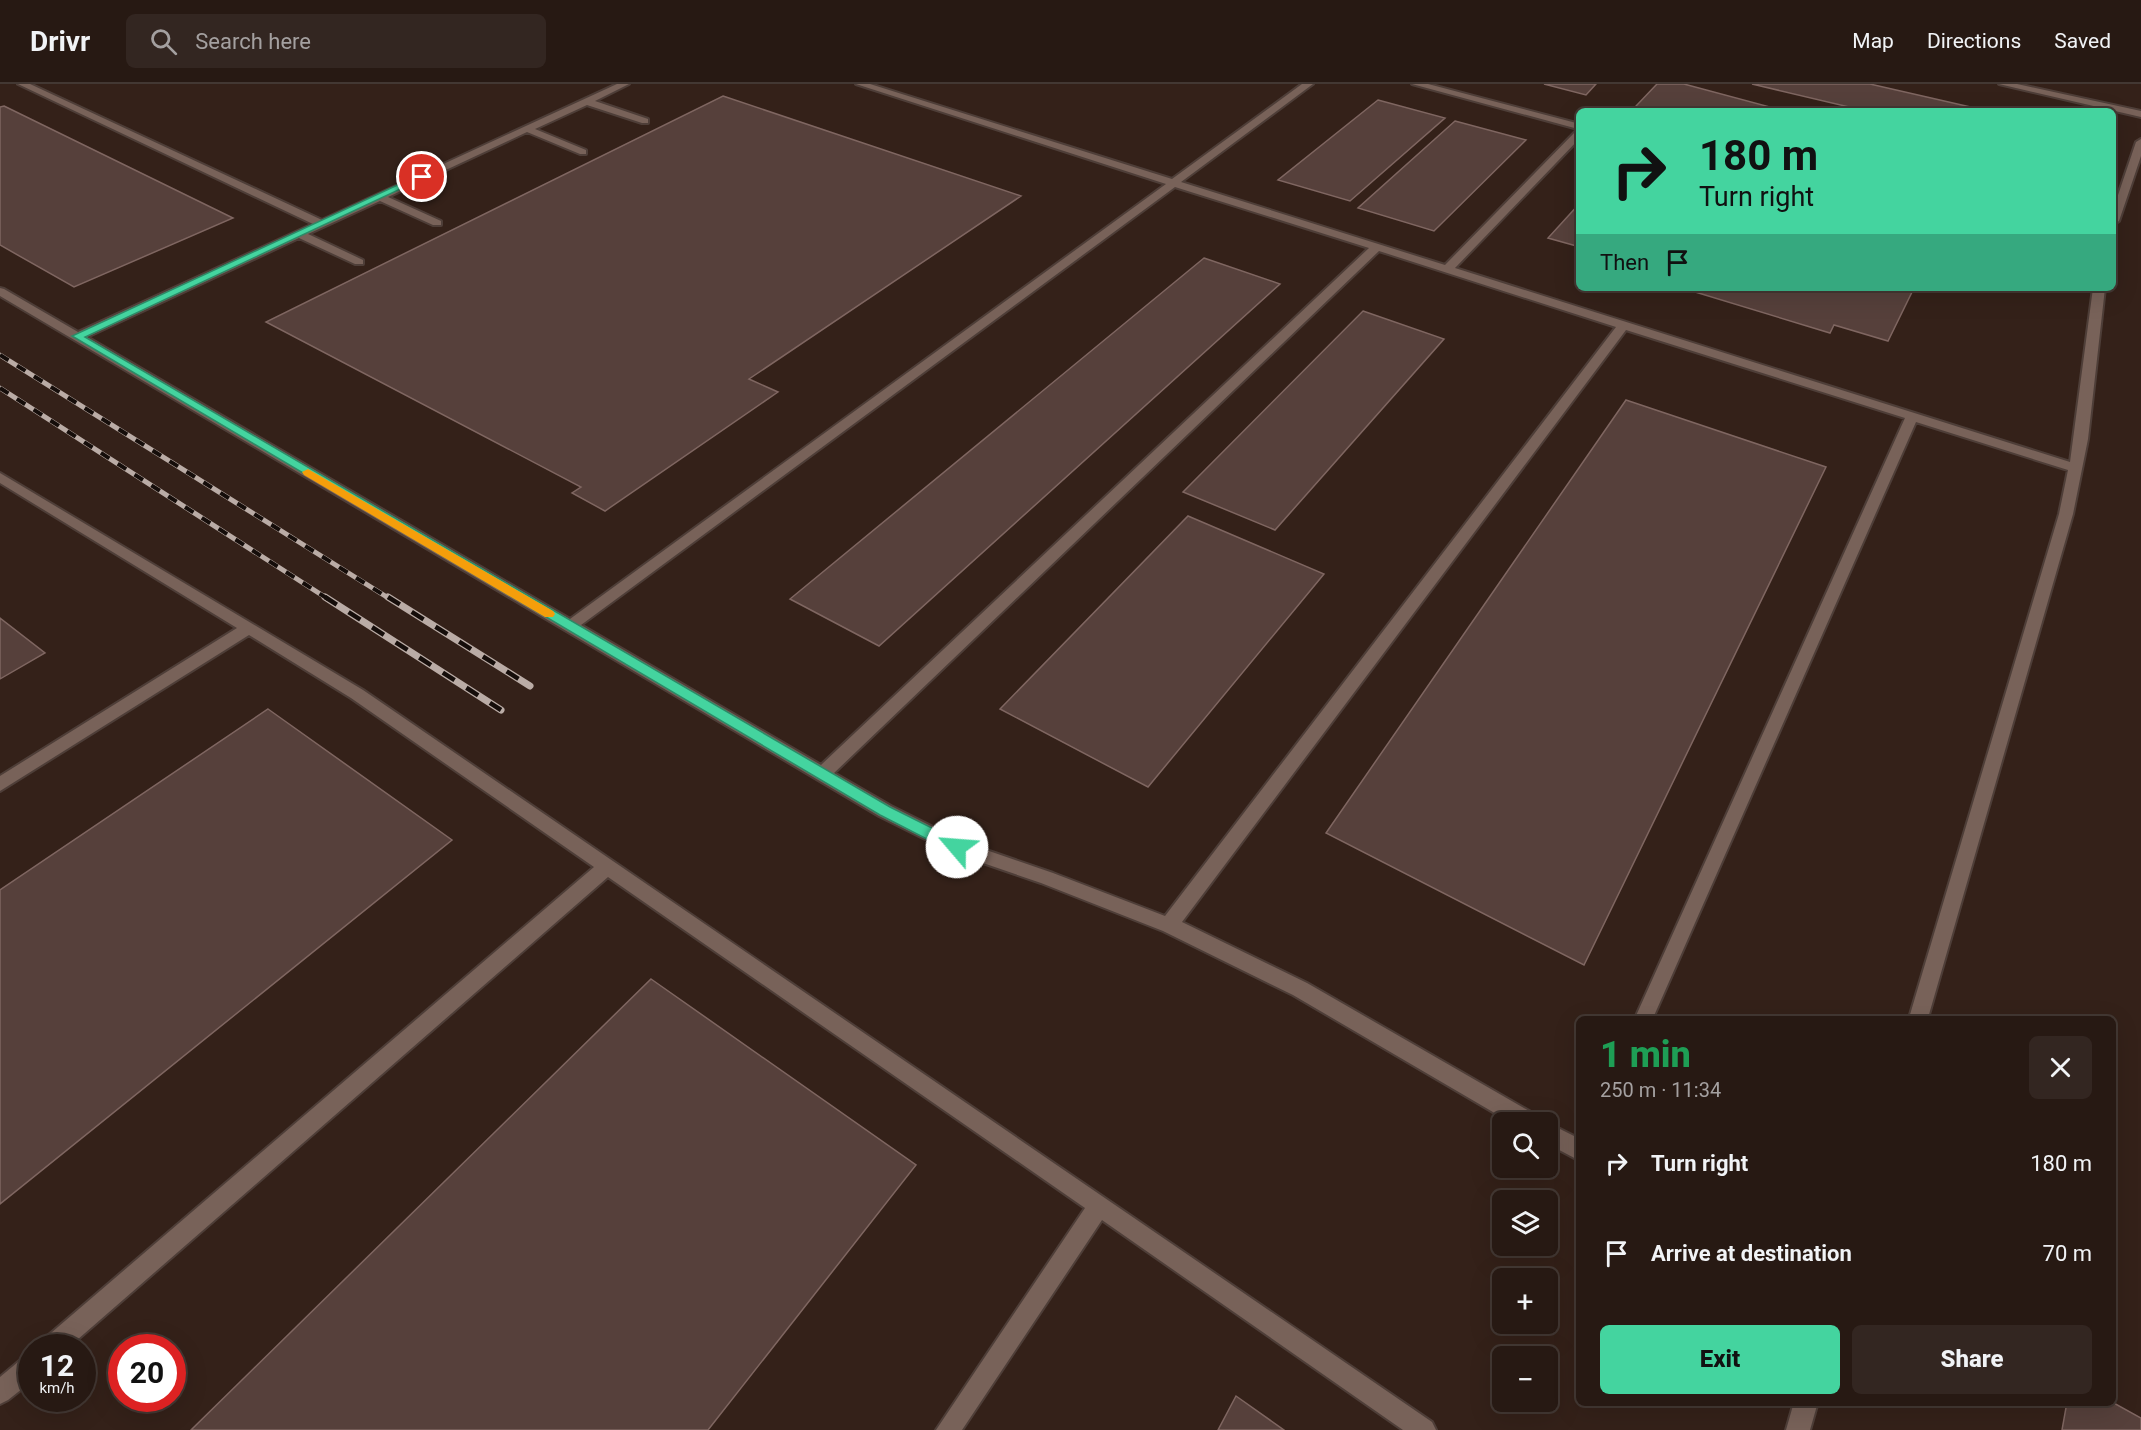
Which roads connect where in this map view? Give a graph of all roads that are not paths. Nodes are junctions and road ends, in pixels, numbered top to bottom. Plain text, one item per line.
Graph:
1 (23, 84) edge
2 (624, 84) edge
3 (861, 84) edge
4 (1308, 84) edge
5 (1418, 84) edge
6 (2004, 84) edge
7 (586, 101) junction
8 (2114, 108) edge
9 (2116, 109) edge
10 (2141, 114) edge
11 (645, 122) dead end
12 (1576, 126) edge
13 (527, 129) junction
14 (1576, 136) edge
15 (2141, 142) edge
16 (584, 152) dead end
17 (1174, 183) junction
18 (380, 196) junction
19 (2116, 215) edge
20 (437, 223) dead end
21 (322, 224) junction
22 (299, 234) junction
23 (1377, 247) junction
24 (359, 262) dead end
25 (1447, 270) junction
26 (0, 291) edge
27 (2099, 291) edge
28 (1623, 325) junction
29 (77, 336) junction
30 (1912, 417) junction
31 (2075, 468) junction
32 (0, 477) edge
33 (570, 626) junction
34 (249, 628) junction
35 (822, 774) junction
36 (0, 784) edge
37 (607, 867) junction
38 (1168, 925) junction
39 (1645, 1016) edge
40 (1920, 1016) edge
41 (1512, 1112) edge
42 (1558, 1139) edge
43 (1576, 1149) edge
44 (1099, 1206) junction
45 (67, 1334) edge
46 (18, 1377) edge
47 (0, 1392) edge
48 (1805, 1406) edge
49 (948, 1430) edge
50 (1424, 1430) edge
51 (1798, 1430) edge

1 - 21 lane
2 - 7 lane
3 - 17 lane
4 - 17 lane
5 - 12 lane
6 - 8 lane
7 - 11 lane
7 - 13 lane
9 - 10 lane
13 - 16 lane
13 - 18 lane
14 - 25 lane
15 - 19 lane
17 - 23 lane
17 - 33 lane
18 - 20 lane
18 - 21 lane
21 - 22 lane
22 - 24 lane
22 - 29 lane
23 - 25 lane
23 - 35 lane
25 - 28 lane
26 - 29 lane
27 - 31 lane
28 - 30 lane
28 - 38 lane
29 - 33 lane
30 - 31 lane
30 - 39 lane
31 - 40 lane
32 - 34 lane
33 - 35 lane
34 - 36 lane
34 - 37 lane
35 - 38 lane
37 - 44 lane
37 - 45 lane
38 - 41 lane
42 - 43 lane
44 - 49 lane
44 - 50 lane
46 - 47 lane
48 - 51 lane

